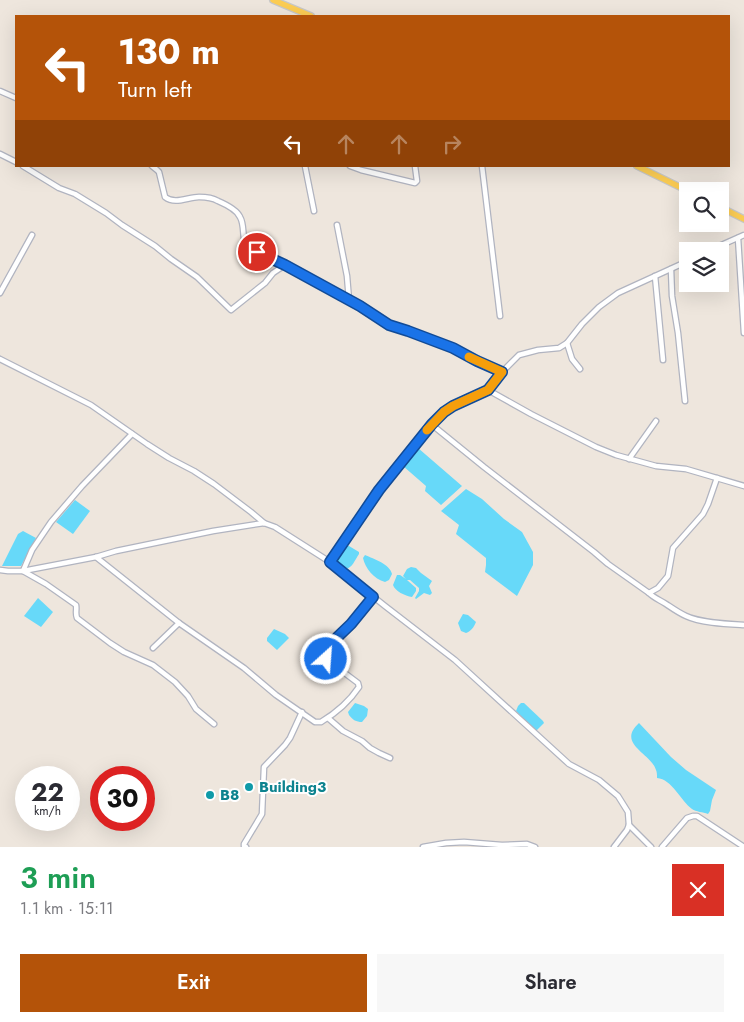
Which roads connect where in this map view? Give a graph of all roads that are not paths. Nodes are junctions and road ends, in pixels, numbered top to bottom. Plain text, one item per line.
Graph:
1 (273, 0) edge
2 (308, 15) edge
3 (0, 91) edge
4 (15, 98) edge
5 (0, 154) edge
6 (15, 162) edge
7 (25, 167) edge
8 (153, 167) edge
9 (305, 167) edge
10 (353, 167) edge
11 (415, 167) edge
12 (482, 167) edge
13 (639, 167) edge
14 (679, 187) edge
15 (314, 211) dead end
16 (729, 212) edge
17 (744, 219) edge
18 (336, 225) dead end
19 (32, 235) dead end
20 (744, 235) edge
21 (738, 238) junction
22 (729, 242) edge
23 (285, 265) junction
24 (679, 265) edge
25 (671, 269) junction
26 (655, 276) junction
27 (0, 293) edge
28 (349, 300) junction
29 (500, 316) dead end
30 (744, 333) edge
31 (567, 343) junction
32 (0, 359) edge
33 (663, 360) dead end
34 (580, 370) dead end
35 (502, 372) junction
36 (488, 390) junction
37 (685, 401) dead end
38 (656, 421) dead end
39 (432, 424) junction
40 (132, 434) junction
41 (629, 459) junction
42 (717, 478) junction
43 (744, 486) edge
44 (264, 523) junction
45 (96, 557) junction
46 (330, 562) junction
47 (0, 570) edge
48 (23, 571) junction
49 (649, 593) junction
50 (373, 597) junction
51 (179, 623) junction
52 (744, 625) edge
53 (153, 648) dead end
54 (302, 712) junction
55 (328, 718) junction
56 (214, 724) dead end
57 (390, 758) dead end
58 (629, 825) junction
59 (434, 846) edge
60 (246, 847) edge
61 (422, 847) edge
62 (535, 847) edge
63 (614, 847) edge
64 (651, 847) edge
65 (662, 847) edge
66 (744, 847) edge

1 - 2 main road
3 - 4 street
5 - 6 street
7 - 23 street
8 - 23 street
9 - 15 street
10 - 11 street
12 - 29 street
13 - 14 main road
16 - 17 main road
18 - 28 street
19 - 27 street
20 - 21 street
21 - 22 street
21 - 30 street
23 - 28 street
24 - 25 street
25 - 26 street
25 - 37 street
26 - 31 street
26 - 33 street
28 - 35 street
31 - 34 street
31 - 35 street
32 - 40 street
35 - 36 street
36 - 39 street
36 - 41 street
38 - 41 street
39 - 46 street
39 - 49 street
40 - 44 street
40 - 48 street
41 - 42 street
42 - 43 street
42 - 49 street
44 - 45 street
44 - 46 street
45 - 48 street
45 - 51 street
46 - 50 street
47 - 48 street
48 - 56 street
49 - 52 street
50 - 55 street
50 - 58 street
51 - 53 street
51 - 54 street
54 - 55 street
54 - 60 street
55 - 57 street
58 - 63 street
58 - 64 street
59 - 61 street
59 - 62 street
65 - 66 street

